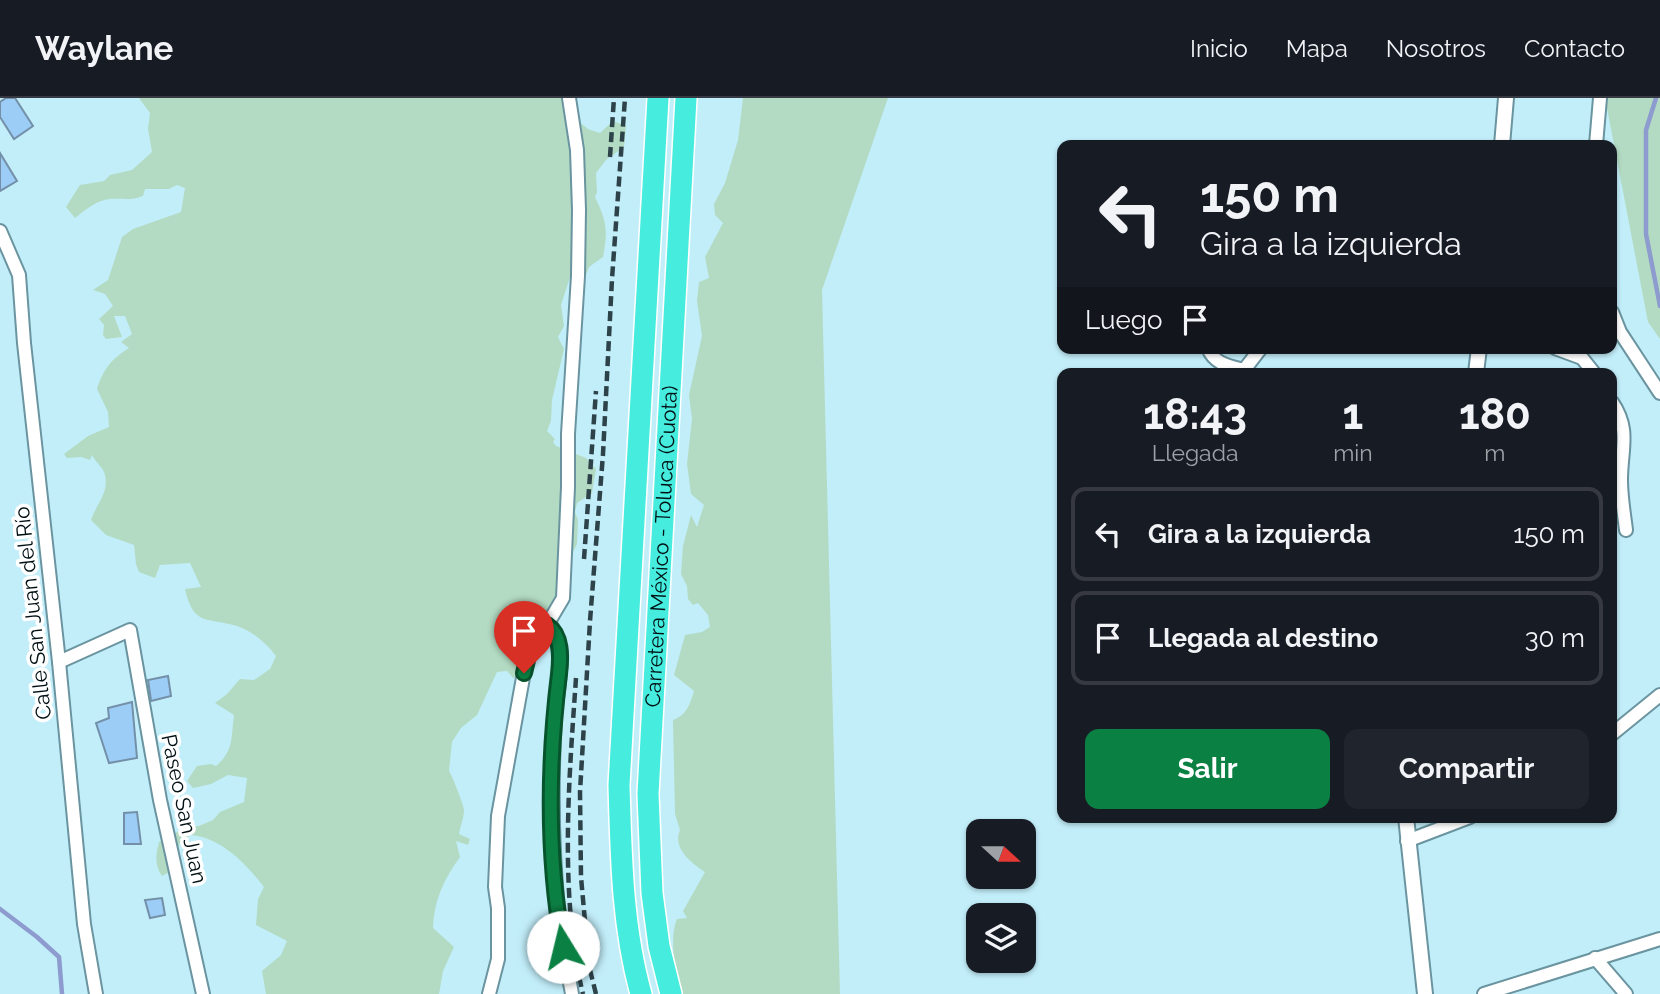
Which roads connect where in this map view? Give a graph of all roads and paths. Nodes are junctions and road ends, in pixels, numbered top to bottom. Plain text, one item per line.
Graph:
1 (569, 98) edge
2 (658, 98) edge
3 (686, 98) edge
4 (1506, 98) edge
5 (1600, 98) edge
6 (1502, 140) edge
7 (1596, 140) edge
8 (0, 231) edge
9 (1617, 324) edge
10 (1210, 354) edge
11 (1571, 354) edge
12 (1234, 368) edge
13 (1590, 368) edge
14 (1660, 393) edge
15 (1617, 409) edge
16 (1626, 530) dead end
17 (547, 625) junction
18 (60, 662) junction
19 (1660, 695) edge
20 (1617, 730) edge
21 (1406, 823) edge
22 (1454, 823) edge
23 (1407, 841) junction
24 (1660, 939) edge
25 (1595, 958) junction
26 (96, 994) edge
27 (203, 994) edge
28 (489, 994) edge
29 (572, 994) edge
30 (641, 994) edge
31 (671, 994) edge
32 (1425, 994) edge
33 (1484, 994) edge
34 (1626, 994) edge

1 - 17 street
2 - 30 highway, Carretera México - Toluca (Cuota)
3 - 31 highway, Carretera México - Toluca (Cuota)
4 - 6 street
5 - 7 street
8 - 18 street, Calle San Juan del Río
9 - 14 street
10 - 12 street
11 - 13 street
15 - 16 street
17 - 28 street
17 - 29 street
18 - 26 street, Calle San Juan del Río
18 - 27 street, Paseo San Juan
19 - 20 street
21 - 23 street
22 - 23 street
23 - 32 street
24 - 25 street
25 - 33 street
25 - 34 street

